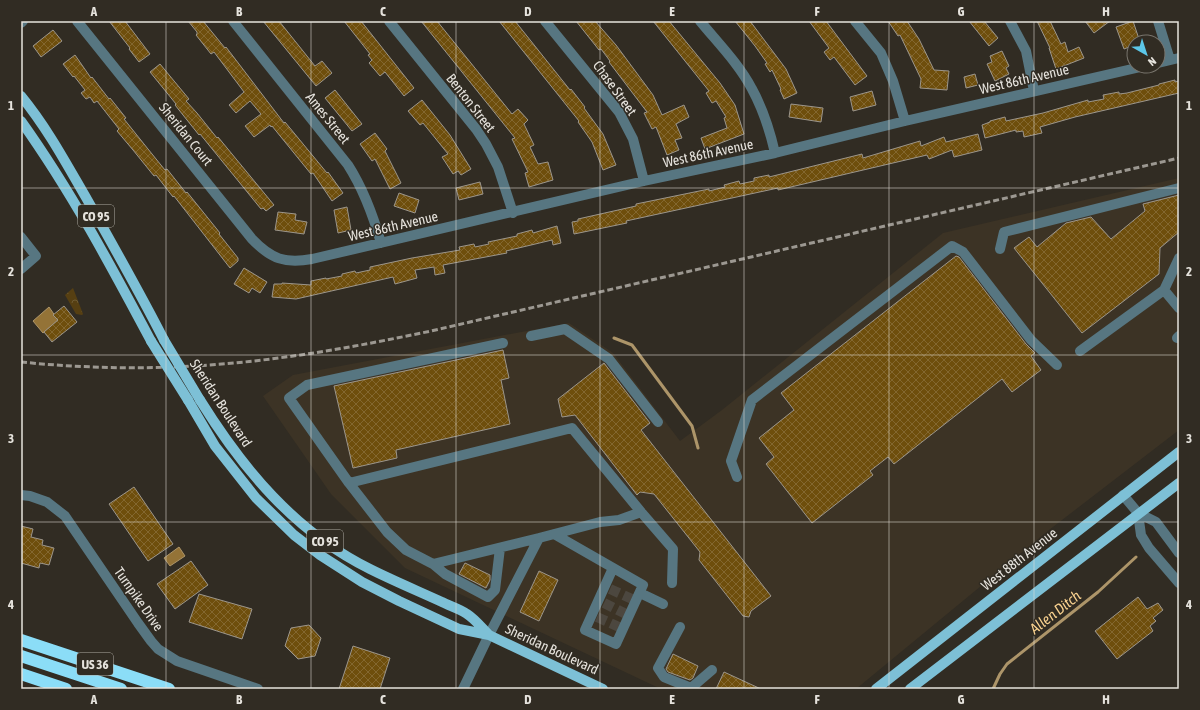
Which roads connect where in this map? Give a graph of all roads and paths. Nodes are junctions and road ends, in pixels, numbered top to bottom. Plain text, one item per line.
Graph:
1 (23, 21) edge
2 (77, 21) edge
3 (233, 21) edge
4 (388, 21) edge
5 (546, 21) edge
6 (700, 21) edge
7 (855, 21) edge
8 (1010, 21) edge
9 (1158, 21) edge
10 (21, 23) edge
11 (1175, 59) edge
12 (1126, 70) edge
13 (1034, 91) junction
14 (21, 96) edge
15 (905, 121) junction
16 (21, 122) edge
17 (775, 153) junction
18 (644, 181) junction
19 (1179, 188) edge
20 (513, 213) junction
21 (21, 237) edge
22 (380, 243) junction
23 (1000, 249) dead end
24 (1179, 258) edge
25 (277, 259) joint
26 (21, 268) edge
27 (1164, 290) junction
28 (1179, 308) edge
29 (531, 336) dead end
30 (503, 343) dead end
31 (1080, 351) dead end
32 (1057, 365) dead end
33 (658, 422) dead end
34 (1179, 452) edge
35 (737, 477) dead end
36 (349, 483) junction
37 (1179, 483) edge
38 (1123, 495) junction
39 (21, 496) edge
40 (641, 512) junction
41 (1138, 513) junction
42 (554, 534) junction
43 (539, 538) junction
44 (500, 548) junction
45 (1179, 553) edge
46 (433, 564) junction
47 (613, 568) junction
48 (672, 583) dead end
49 (1179, 583) edge
50 (636, 598) junction
51 (663, 604) dead end
52 (680, 627) dead end
53 (489, 635) junction
54 (21, 640) edge
55 (21, 656) edge
56 (712, 670) dead end
57 (21, 674) edge
58 (467, 687) edge
59 (66, 689) edge
60 (122, 689) edge
61 (169, 689) edge
62 (258, 689) edge
63 (603, 689) edge
64 (876, 689) edge
65 (910, 689) edge

1 - 10 street
2 - 25 street, Sheridan Court
3 - 22 street, Ames Street
4 - 20 street, Benton Street
5 - 18 street, Chase Street
6 - 17 street
7 - 15 street
8 - 13 street
9 - 11 street
12 - 13 street, West 86th Avenue
13 - 15 street, West 86th Avenue
14 - 53 main road, Sheridan Boulevard / CO 95, bridge
15 - 17 street, West 86th Avenue
16 - 53 main road, Sheridan Boulevard / CO 95, bridge
17 - 18 street, West 86th Avenue
18 - 20 street, West 86th Avenue
19 - 23 street
20 - 22 street, West 86th Avenue
21 - 26 street
22 - 25 street, West 86th Avenue
24 - 27 street
27 - 28 street
27 - 31 street
29 - 33 street
30 - 36 street
32 - 35 street
34 - 38 main road, West 88th Avenue
36 - 40 street
36 - 46 street
37 - 41 main road
38 - 41 street
38 - 64 main road, West 88th Avenue
39 - 62 street, Turnpike Drive
40 - 42 street
40 - 48 street
41 - 45 street
41 - 49 street
41 - 65 main road
42 - 43 street
42 - 47 street
43 - 44 street
43 - 53 street
44 - 46 street
44 - 46 street
47 - 50 street
47 - 50 street
50 - 51 street
52 - 56 street
53 - 58 street
53 - 63 main road, Sheridan Boulevard / CO 95
54 - 61 highway, US 36
55 - 60 highway
57 - 59 highway

